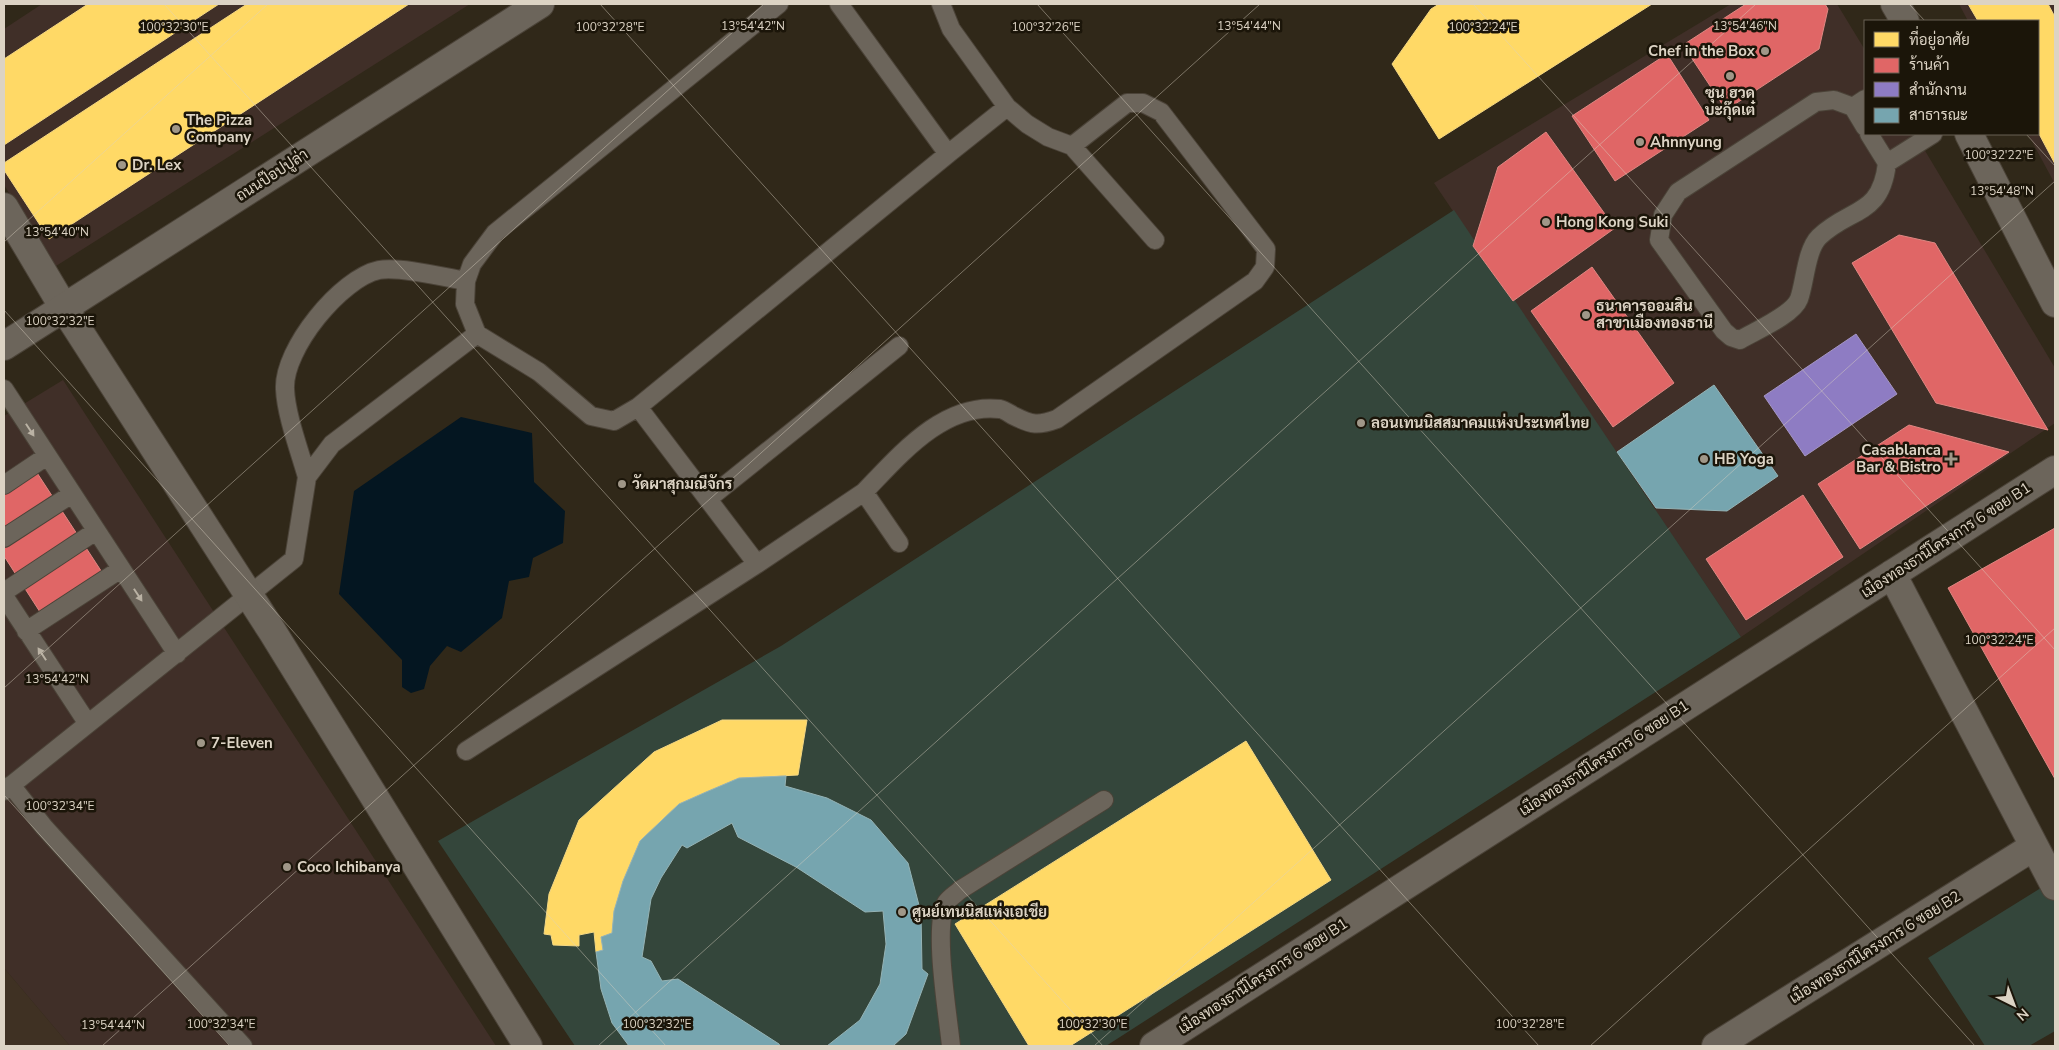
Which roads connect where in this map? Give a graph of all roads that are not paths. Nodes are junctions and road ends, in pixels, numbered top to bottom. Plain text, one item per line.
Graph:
1 (540, 4) edge
2 (779, 4) edge
3 (839, 4) edge
4 (941, 4) edge
5 (1894, 4) edge
6 (1904, 20) edge
7 (1859, 103) edge
8 (1007, 107) junction
9 (1864, 123) edge
10 (1870, 135) edge
11 (1931, 135) edge
12 (1970, 135) edge
13 (1072, 146) junction
14 (948, 154) junction
15 (1887, 163) junction
16 (4, 207) edge
17 (1155, 240) dead end
18 (466, 280) junction
19 (2055, 304) edge
20 (64, 308) junction
21 (477, 334) junction
22 (4, 346) edge
23 (899, 346) dead end
24 (4, 389) edge
25 (638, 407) junction
26 (47, 456) junction
27 (2055, 470) edge
28 (307, 478) junction
29 (4, 485) edge
30 (864, 492) junction
31 (72, 494) junction
32 (708, 499) junction
33 (96, 531) junction
34 (4, 538) edge
35 (899, 543) dead end
36 (757, 564) junction
37 (120, 569) junction
38 (1892, 574) junction
39 (4, 592) edge
40 (249, 594) junction
41 (4, 596) edge
42 (26, 630) junction
43 (177, 654) junction
44 (88, 724) junction
45 (466, 751) dead end
46 (7, 788) edge
47 (1104, 800) dead end
48 (2033, 847) junction
49 (2055, 886) edge
50 (243, 1046) edge
51 (528, 1046) edge
52 (951, 1046) edge
53 (1154, 1046) edge
54 (1716, 1046) edge

1 - 20 street, ถนนป๊อปปูล่า
2 - 18 lane
3 - 14 lane
4 - 8 lane
5 - 6 street
7 - 9 lane
7 - 15 lane
8 - 13 lane
8 - 14 lane
10 - 15 lane
11 - 15 lane
12 - 19 street
13 - 17 lane
13 - 30 lane
14 - 25 lane
16 - 20 street
18 - 21 lane
18 - 28 lane
20 - 22 street, ถนนป๊อปปูล่า
20 - 40 street
21 - 25 lane
21 - 28 lane
23 - 32 lane
24 -> 26 lane
25 - 32 lane
26 - 29 lane
26 - 31 lane
27 - 38 street, เมืองทองธานีโครงการ 6 ซอย B1
28 - 40 lane
30 - 35 lane
30 - 36 lane
31 - 33 lane
31 - 34 lane
32 - 36 lane
33 - 37 lane
33 - 39 lane
36 - 45 lane
37 - 42 lane
37 -> 43 lane
38 - 48 street
38 - 53 street, เมืองทองธานีโครงการ 6 ซอย B1
40 - 43 lane
40 - 51 street
41 - 42 lane
44 -> 42 lane
43 - 44 lane
44 - 46 lane
46 - 50 lane
47 - 52 lane
48 - 49 street
48 - 54 street, เมืองทองธานีโครงการ 6 ซอย B2

